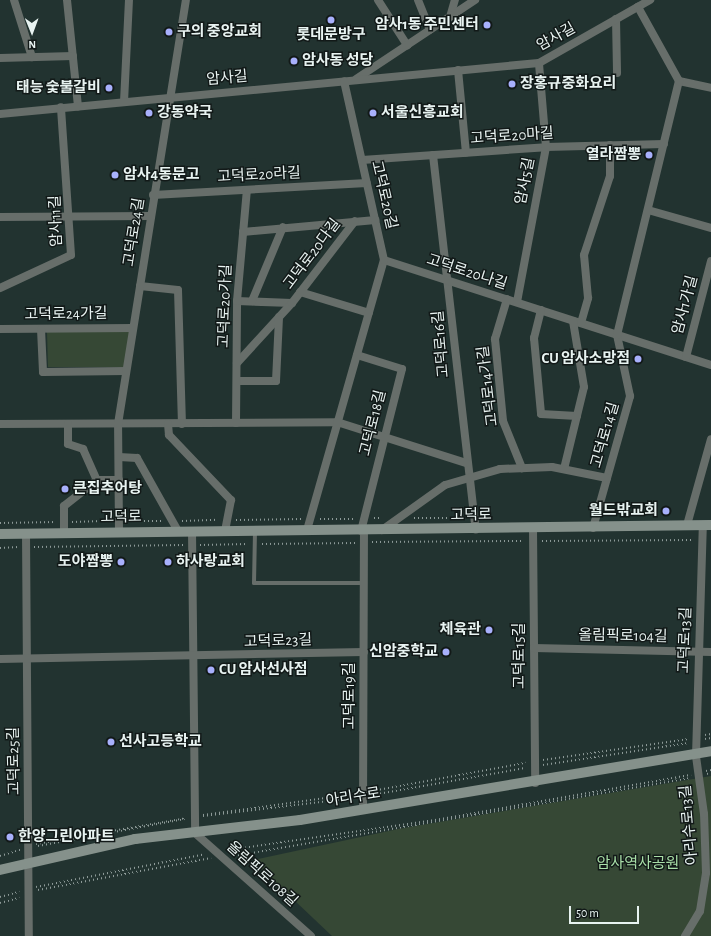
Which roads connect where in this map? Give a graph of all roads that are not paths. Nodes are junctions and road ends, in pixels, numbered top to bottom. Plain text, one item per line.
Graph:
1 (14, 0) edge
2 (67, 0) edge
3 (129, 0) edge
4 (186, 0) edge
5 (378, 0) edge
6 (418, 0) edge
7 (455, 0) edge
8 (475, 0) edge
9 (650, 0) edge
10 (638, 7) junction
11 (450, 17) junction
12 (616, 19) junction
13 (430, 30) junction
14 (407, 45) junction
15 (73, 56) junction
16 (32, 57) junction
17 (0, 58) edge
18 (539, 63) junction
19 (458, 70) junction
20 (617, 73) dead end
21 (354, 80) junction
22 (344, 81) junction
23 (679, 81) junction
24 (711, 88) edge
25 (168, 97) junction
26 (124, 102) junction
27 (78, 106) junction
28 (61, 107) junction
29 (0, 114) edge
30 (664, 144) junction
31 (610, 145) junction
32 (546, 147) junction
33 (466, 153) junction
34 (433, 155) junction
35 (362, 160) junction
36 (367, 183) junction
37 (247, 190) junction
38 (153, 195) junction
39 (648, 210) junction
40 (150, 216) junction
41 (0, 218) edge
42 (72, 218) junction
43 (375, 220) junction
44 (355, 221) junction
45 (283, 227) junction
46 (711, 228) edge
47 (243, 232) junction
48 (384, 260) junction
49 (711, 261) edge
50 (709, 276) edge
51 (449, 281) junction
52 (140, 286) junction
53 (0, 288) edge
54 (300, 292) junction
55 (507, 299) junction
56 (237, 301) junction
57 (252, 301) junction
58 (517, 302) junction
59 (292, 303) junction
60 (541, 310) junction
61 (369, 313) junction
62 (279, 317) junction
63 (577, 322) junction
64 (41, 328) junction
65 (133, 328) junction
66 (0, 329) edge
67 (617, 335) junction
68 (357, 355) junction
69 (686, 357) junction
70 (237, 363) junction
71 (711, 365) edge
72 (126, 371) junction
73 (237, 381) junction
74 (577, 416) junction
75 (337, 422) junction
76 (236, 423) junction
77 (0, 424) edge
78 (68, 424) junction
79 (118, 424) junction
80 (168, 424) junction
81 (182, 424) junction
82 (384, 437) junction
83 (711, 439) edge
84 (118, 457) junction
85 (466, 463) junction
86 (522, 468) junction
87 (564, 469) junction
88 (468, 477) junction
89 (607, 478) junction
90 (97, 480) junction
91 (119, 480) junction
92 (707, 525) edge
93 (687, 526) junction
94 (593, 528) junction
95 (533, 529) junction
96 (225, 530) junction
97 (255, 530) junction
98 (307, 530) junction
99 (476, 530) junction
100 (178, 531) junction
101 (192, 531) junction
102 (362, 531) junction
103 (381, 531) junction
104 (119, 532) junction
105 (26, 533) junction
106 (64, 533) junction
107 (0, 534) edge
108 (364, 582) junction
109 (534, 648) junction
110 (364, 652) junction
111 (698, 652) junction
112 (711, 652) edge
113 (193, 658) junction
114 (0, 659) edge
115 (27, 660) junction
116 (711, 751) edge
117 (696, 756) junction
118 (535, 783) junction
119 (363, 810) junction
120 (195, 833) junction
121 (29, 862) junction
122 (0, 870) edge
123 (29, 936) edge
124 (311, 936) edge
125 (685, 936) edge

1 - 16 street
2 - 15 street
3 - 26 street
4 - 25 street, 고덕로24길
5 - 14 street
6 - 13 street
7 - 11 street
8 - 11 street
9 - 10 street, 암사길
10 - 12 street, 암사길
10 - 23 street
11 - 13 street
12 - 18 street, 암사길
12 - 20 street
13 - 14 street
14 - 21 street
15 - 16 street
15 - 27 street
16 - 17 street
18 - 19 street, 암사길
18 - 32 street, 암사5길
19 - 21 street, 암사길
19 - 33 street
21 - 22 street, 암사길
22 - 25 street, 암사길
22 - 35 street, 고덕로20길
23 - 24 street
23 - 30 street, 고덕로14길
25 - 26 street, 암사길
25 - 38 street, 고덕로24길
26 - 27 street, 암사길
27 - 28 street, 암사길
28 - 29 street, 암사길
28 - 42 street, 암사11길
30 - 31 street, 고덕로20마길
30 - 39 street, 고덕로14길
31 - 32 street, 고덕로20마길
31 - 63 street
32 - 33 street, 고덕로20마길
32 - 58 street, 암사5길
33 - 34 street, 고덕로20마길
34 - 35 street, 고덕로20마길
34 - 51 street, 고덕로16길
35 - 36 street, 고덕로20길
36 - 37 street, 고덕로20라길
36 - 43 street, 고덕로20길
37 - 38 street, 고덕로20라길
37 - 47 street, 고덕로20가길
38 - 40 street, 고덕로24길
39 - 46 street
39 - 67 street, 고덕로14길
40 - 42 street
40 - 52 street, 고덕로24길
41 - 42 street
42 - 53 street, 암사11길
43 - 44 street, 고덕로20다길
43 - 48 street, 고덕로20길
44 - 45 street, 고덕로20다길
44 - 54 street, 고덕로20다길
45 - 47 street, 고덕로20다길
45 - 57 street, 고덕로20다길
47 - 56 street, 고덕로20가길
48 - 51 street, 고덕로20나길
48 - 61 street, 고덕로20길
49 - 50 street, 암사1가길
50 - 69 street, 암사1가길
51 - 55 street, 고덕로20나길
51 - 85 street, 고덕로16길
52 - 65 street, 고덕로24길
52 - 81 street
54 - 59 street, 고덕로20다길
54 - 61 street
55 - 58 street, 고덕로20나길
55 - 86 street, 고덕로14가길
56 - 57 street, 고덕로20다길
56 - 70 street, 고덕로20가길
57 - 59 street, 고덕로20다길
58 - 60 street, 고덕로20나길
59 - 62 street, 고덕로20다길
60 - 63 street, 고덕로20나길
60 - 74 street
61 - 68 street, 고덕로20길
62 - 70 street, 고덕로20다길
62 - 73 street
63 - 67 street, 고덕로20나길
63 - 74 street
64 - 65 street, 고덕로24가길
64 - 66 street, 고덕로24가길
64 - 72 street
65 - 72 street, 고덕로24길
67 - 69 street, 고덕로20나길
67 - 89 street, 고덕로14길
68 - 75 street, 고덕로20길
68 - 82 street, 고덕로18길
69 - 71 street, 고덕로20나길
70 - 73 street, 고덕로20가길
72 - 79 street, 고덕로24길
73 - 76 street, 고덕로20가길
74 - 87 street
75 - 76 street
75 - 82 street
75 - 98 street, 고덕로20길
76 - 81 street
77 - 78 street
78 - 79 street
78 - 90 street
79 - 80 street
79 - 84 street, 고덕로24길
80 - 81 street
80 - 96 street
82 - 85 street
82 - 102 street, 고덕로18길
83 - 93 street
84 - 91 street, 고덕로24길
84 - 100 street, 고덕로
85 - 88 street, 고덕로16길
86 - 87 street
86 - 88 street
87 - 89 street
88 - 99 street, 고덕로16길
88 - 103 street
89 - 94 street, 고덕로14길
90 - 91 street
90 - 106 street
91 - 104 street, 고덕로24길
92 - 93 street, 고덕로
92 - 111 street, 고덕로13길
93 - 94 street, 고덕로
94 - 95 street, 고덕로
95 - 99 street, 고덕로
95 - 109 street, 고덕로15길
96 - 97 street, 고덕로
96 - 101 street, 고덕로
97 - 98 street, 고덕로
97 - 108 lane
98 - 102 street, 고덕로
99 - 103 street, 고덕로
100 - 101 street, 고덕로
100 - 104 street, 고덕로
101 - 113 street
102 - 103 street, 고덕로
102 - 108 street, 고덕로19길
104 - 106 street, 고덕로
105 - 106 street, 고덕로
105 - 107 street, 고덕로
105 - 115 street, 고덕로25길
108 - 110 street, 고덕로19길
109 - 111 street, 올림픽로104길
109 - 118 street, 고덕로15길
110 - 113 street, 고덕로23길
110 - 119 street, 고덕로19길
111 - 112 street, 올림픽로104길
111 - 117 street, 고덕로13길
113 - 115 street
113 - 120 street
114 - 115 street
115 - 121 street, 고덕로25길
116 - 117 street, 아리수로
117 - 118 street, 아리수로
117 - 125 street, 아리수로13길
118 - 119 street, 아리수로
119 - 120 street, 아리수로
120 - 121 street, 아리수로
120 - 124 street, 올림픽로108길
121 - 122 street, 아리수로
121 - 123 street, 고덕로25길

